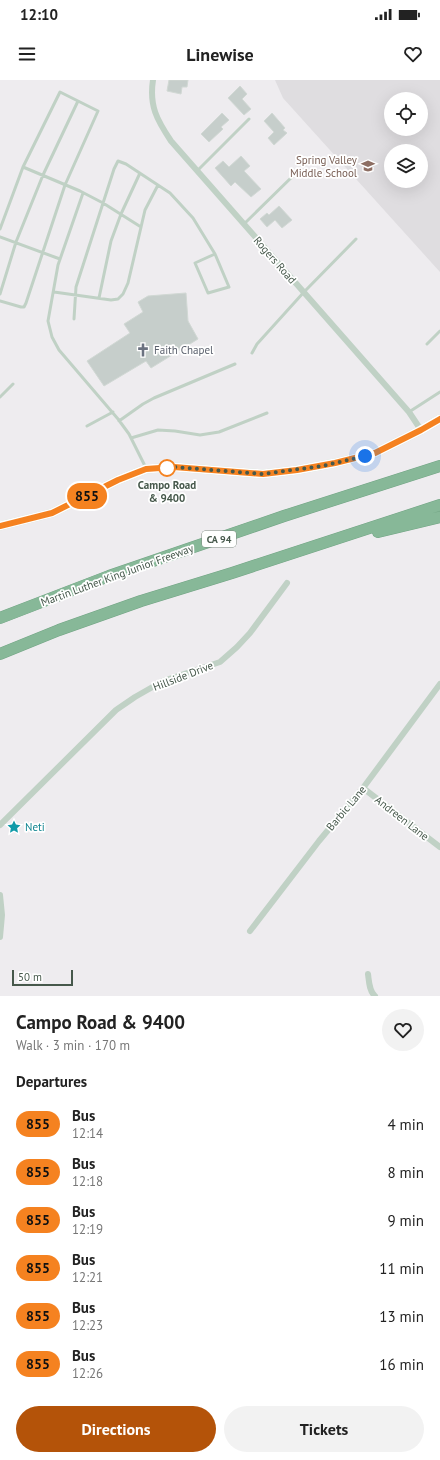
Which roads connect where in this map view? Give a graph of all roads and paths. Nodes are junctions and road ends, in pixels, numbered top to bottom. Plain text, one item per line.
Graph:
1 (153, 80) edge
2 (78, 101) junction
3 (249, 119) dead end
4 (23, 167) junction
5 (197, 171) junction
6 (140, 173) junction
7 (296, 173) dead end
8 (42, 175) junction
9 (65, 185) junction
10 (158, 185) junction
11 (83, 193) junction
12 (103, 203) junction
13 (121, 214) junction
14 (244, 224) junction
15 (141, 227) junction
16 (0, 229) edge
17 (0, 237) edge
18 (356, 238) dead end
19 (16, 242) junction
20 (43, 252) junction
21 (215, 254) junction
22 (60, 259) junction
23 (54, 292) junction
24 (304, 292) junction
25 (0, 294) edge
26 (76, 295) junction
27 (99, 298) junction
28 (0, 301) edge
29 (74, 319) dead end
30 (440, 331) edge
31 (427, 344) dead end
32 (252, 354) dead end
33 (235, 364) dead end
34 (13, 384) dead end
35 (440, 392) edge
36 (0, 397) edge
37 (112, 412) junction
38 (409, 412) junction
39 (267, 413) dead end
40 (440, 419) edge
41 (119, 421) junction
42 (87, 426) dead end
43 (421, 430) junction
44 (131, 438) junction
45 (440, 466) edge
46 (146, 469) junction
47 (440, 504) edge
48 (440, 517) edge
49 (0, 526) edge
50 (309, 547) junction
51 (287, 583) dead end
52 (0, 618) edge
53 (0, 654) edge
54 (440, 684) edge
55 (363, 788) junction
56 (0, 825) edge
57 (440, 847) edge
58 (0, 895) edge
59 (250, 931) dead end
60 (0, 937) edge
61 (368, 974) dead end
62 (375, 996) edge

1 - 5 street, Rogers Road
2 - 4 lane
2 - 8 lane
2 - 9 lane
3 - 5 lane
4 - 8 lane
4 - 16 lane
5 - 14 street, Rogers Road
6 - 10 lane
6 - 12 lane
6 - 13 lane
7 - 14 lane
8 - 9 lane
8 - 19 lane
9 - 11 lane
9 - 20 lane
10 - 15 lane
10 - 21 lane
11 - 12 lane
11 - 22 lane
12 - 13 lane
12 - 26 lane
13 - 15 lane
13 - 27 lane
14 - 24 street, Rogers Road
15 - 27 lane
17 - 19 lane
18 - 24 lane
19 - 20 lane
19 - 25 lane
20 - 22 lane
20 - 28 lane
21 - 21 lane
22 - 23 lane
23 - 26 lane
23 - 37 lane
24 - 32 lane
24 - 38 street, Rogers Road
26 - 27 lane
26 - 29 lane
30 - 31 lane
33 - 41 lane
34 - 36 lane
35 - 38 lane
37 - 41 lane
37 - 42 lane
38 - 43 street, Rogers Road
39 - 44 lane
40 - 43 main road
41 - 44 lane
43 - 46 main road
44 - 46 lane
45 - 52 highway, Martin Luther King Junior Freeway / CA 94
46 - 49 main road
47 - 50 highway
48 - 50 highway
50 - 53 highway
51 - 56 street, Hillside Drive
54 - 55 street, Barbic Lane
55 - 57 street, Andreen Lane
55 - 59 street, Barbic Lane
58 - 60 street
61 - 62 street

